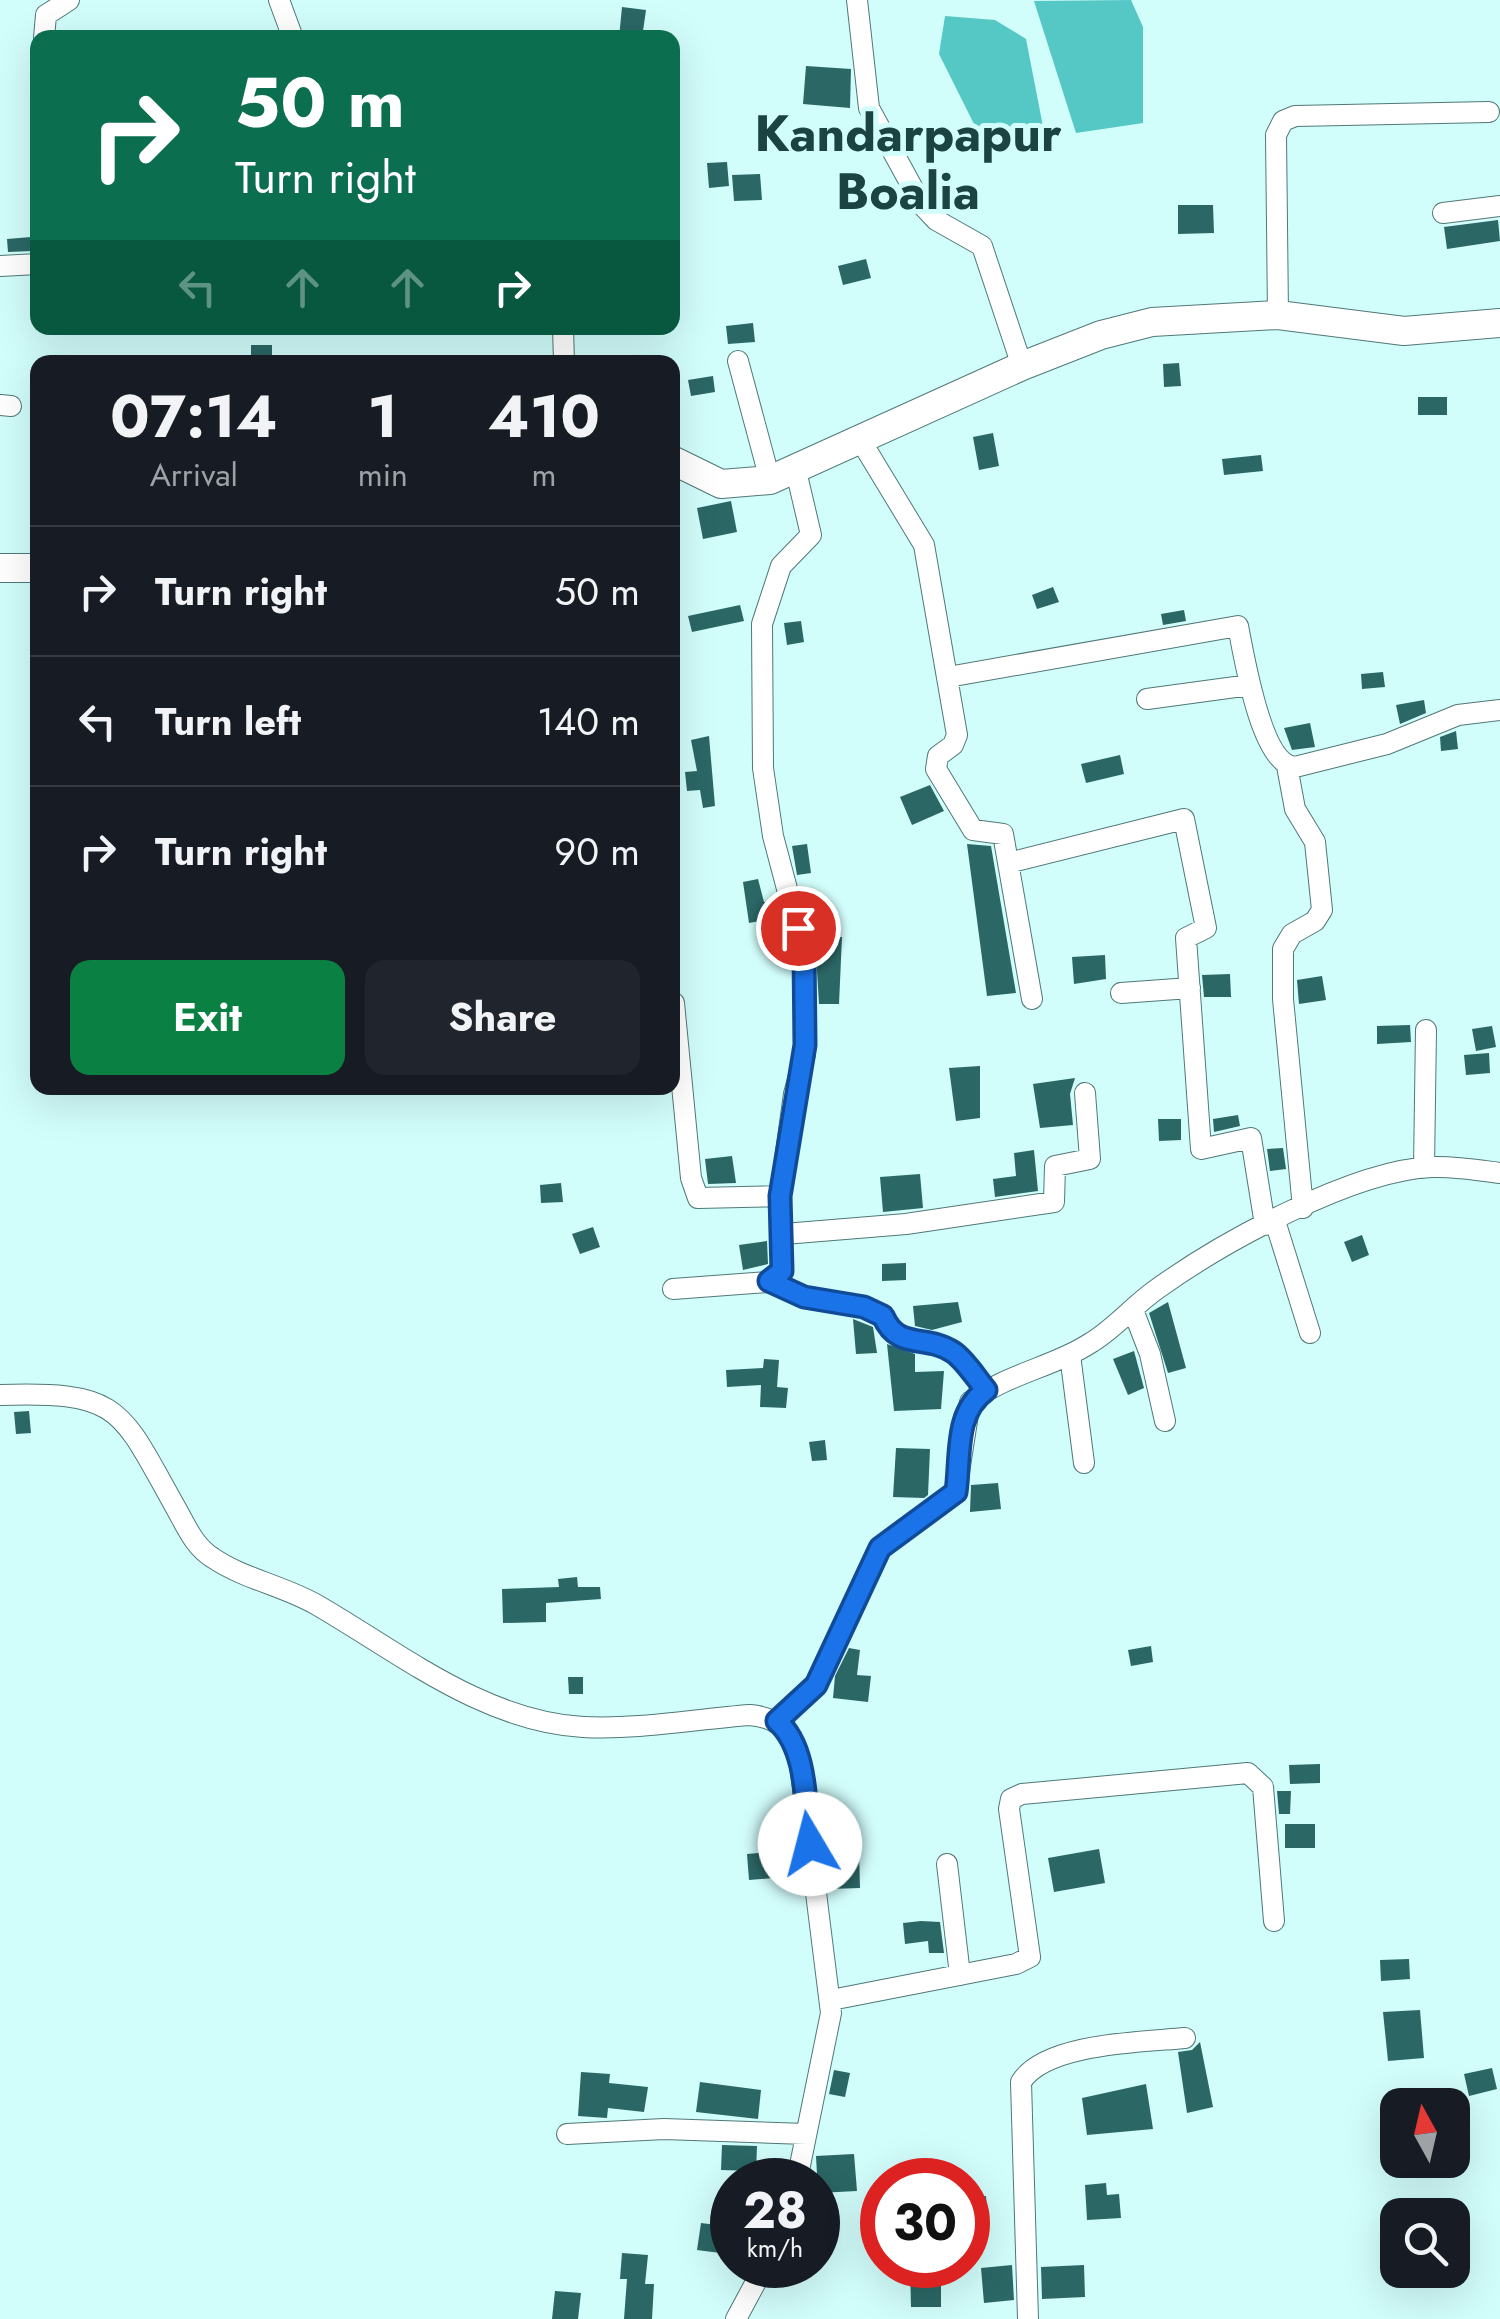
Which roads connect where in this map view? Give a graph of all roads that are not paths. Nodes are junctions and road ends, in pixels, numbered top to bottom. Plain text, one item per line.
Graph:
1 (69, 0) edge
2 (280, 0) edge
3 (857, 0) edge
4 (45, 30) edge
5 (291, 30) edge
6 (1490, 112) dead end
7 (1500, 206) edge
8 (1443, 213) dead end
9 (30, 264) edge
10 (0, 266) edge
11 (1278, 315) junction
12 (1500, 323) edge
13 (738, 361) dead end
14 (1022, 366) junction
15 (861, 441) junction
16 (680, 464) edge
17 (783, 476) junction
18 (0, 568) edge
19 (30, 568) edge
20 (948, 678) junction
21 (1250, 685) junction
22 (1148, 699) dead end
23 (1500, 710) edge
24 (1287, 766) junction
25 (1008, 863) junction
26 (1190, 988) junction
27 (1121, 992) dead end
28 (1032, 999) dead end
29 (1426, 1030) dead end
30 (680, 1064) edge
31 (1084, 1094) dead end
32 (1424, 1168) junction
33 (1500, 1173) edge
34 (780, 1196) junction
35 (1303, 1208) junction
36 (1270, 1223) junction
37 (784, 1234) junction
38 (769, 1281) junction
39 (672, 1289) dead end
40 (1133, 1310) junction
41 (1310, 1333) dead end
42 (1070, 1355) junction
43 (986, 1390) junction
44 (0, 1395) edge
45 (1165, 1421) dead end
46 (1084, 1464) dead end
47 (777, 1721) junction
48 (946, 1864) dead end
49 (1274, 1921) dead end
50 (960, 1975) junction
51 (830, 2000) junction
52 (1185, 2038) dead end
53 (567, 2134) dead end
54 (806, 2134) junction
55 (801, 2158) edge
56 (753, 2288) edge
57 (736, 2319) edge
58 (1017, 2319) edge
59 (1028, 2319) edge

1 - 4 street
2 - 5 street
3 - 14 street
6 - 11 street
7 - 8 street
9 - 10 street
11 - 12 street
11 - 14 street
13 - 17 street
14 - 15 street
15 - 17 street
15 - 20 street
16 - 17 street
17 - 34 street
18 - 19 street
20 - 21 street
20 - 25 street
21 - 22 street
21 - 24 street
23 - 24 street
24 - 35 street
25 - 26 street
25 - 28 street
26 - 27 street
26 - 36 street
29 - 32 street
30 - 34 street
31 - 37 street
32 - 33 street
32 - 35 street
34 - 37 street
35 - 36 street
36 - 40 street
36 - 41 street
37 - 38 street
38 - 39 street
38 - 43 street
40 - 42 street
40 - 45 street
42 - 43 street
42 - 46 street
43 - 47 street
44 - 47 street
47 - 51 street
48 - 50 street
49 - 50 street
50 - 51 street
51 - 54 street
52 - 59 street
53 - 54 street
54 - 55 street
56 - 57 street
58 - 59 street

